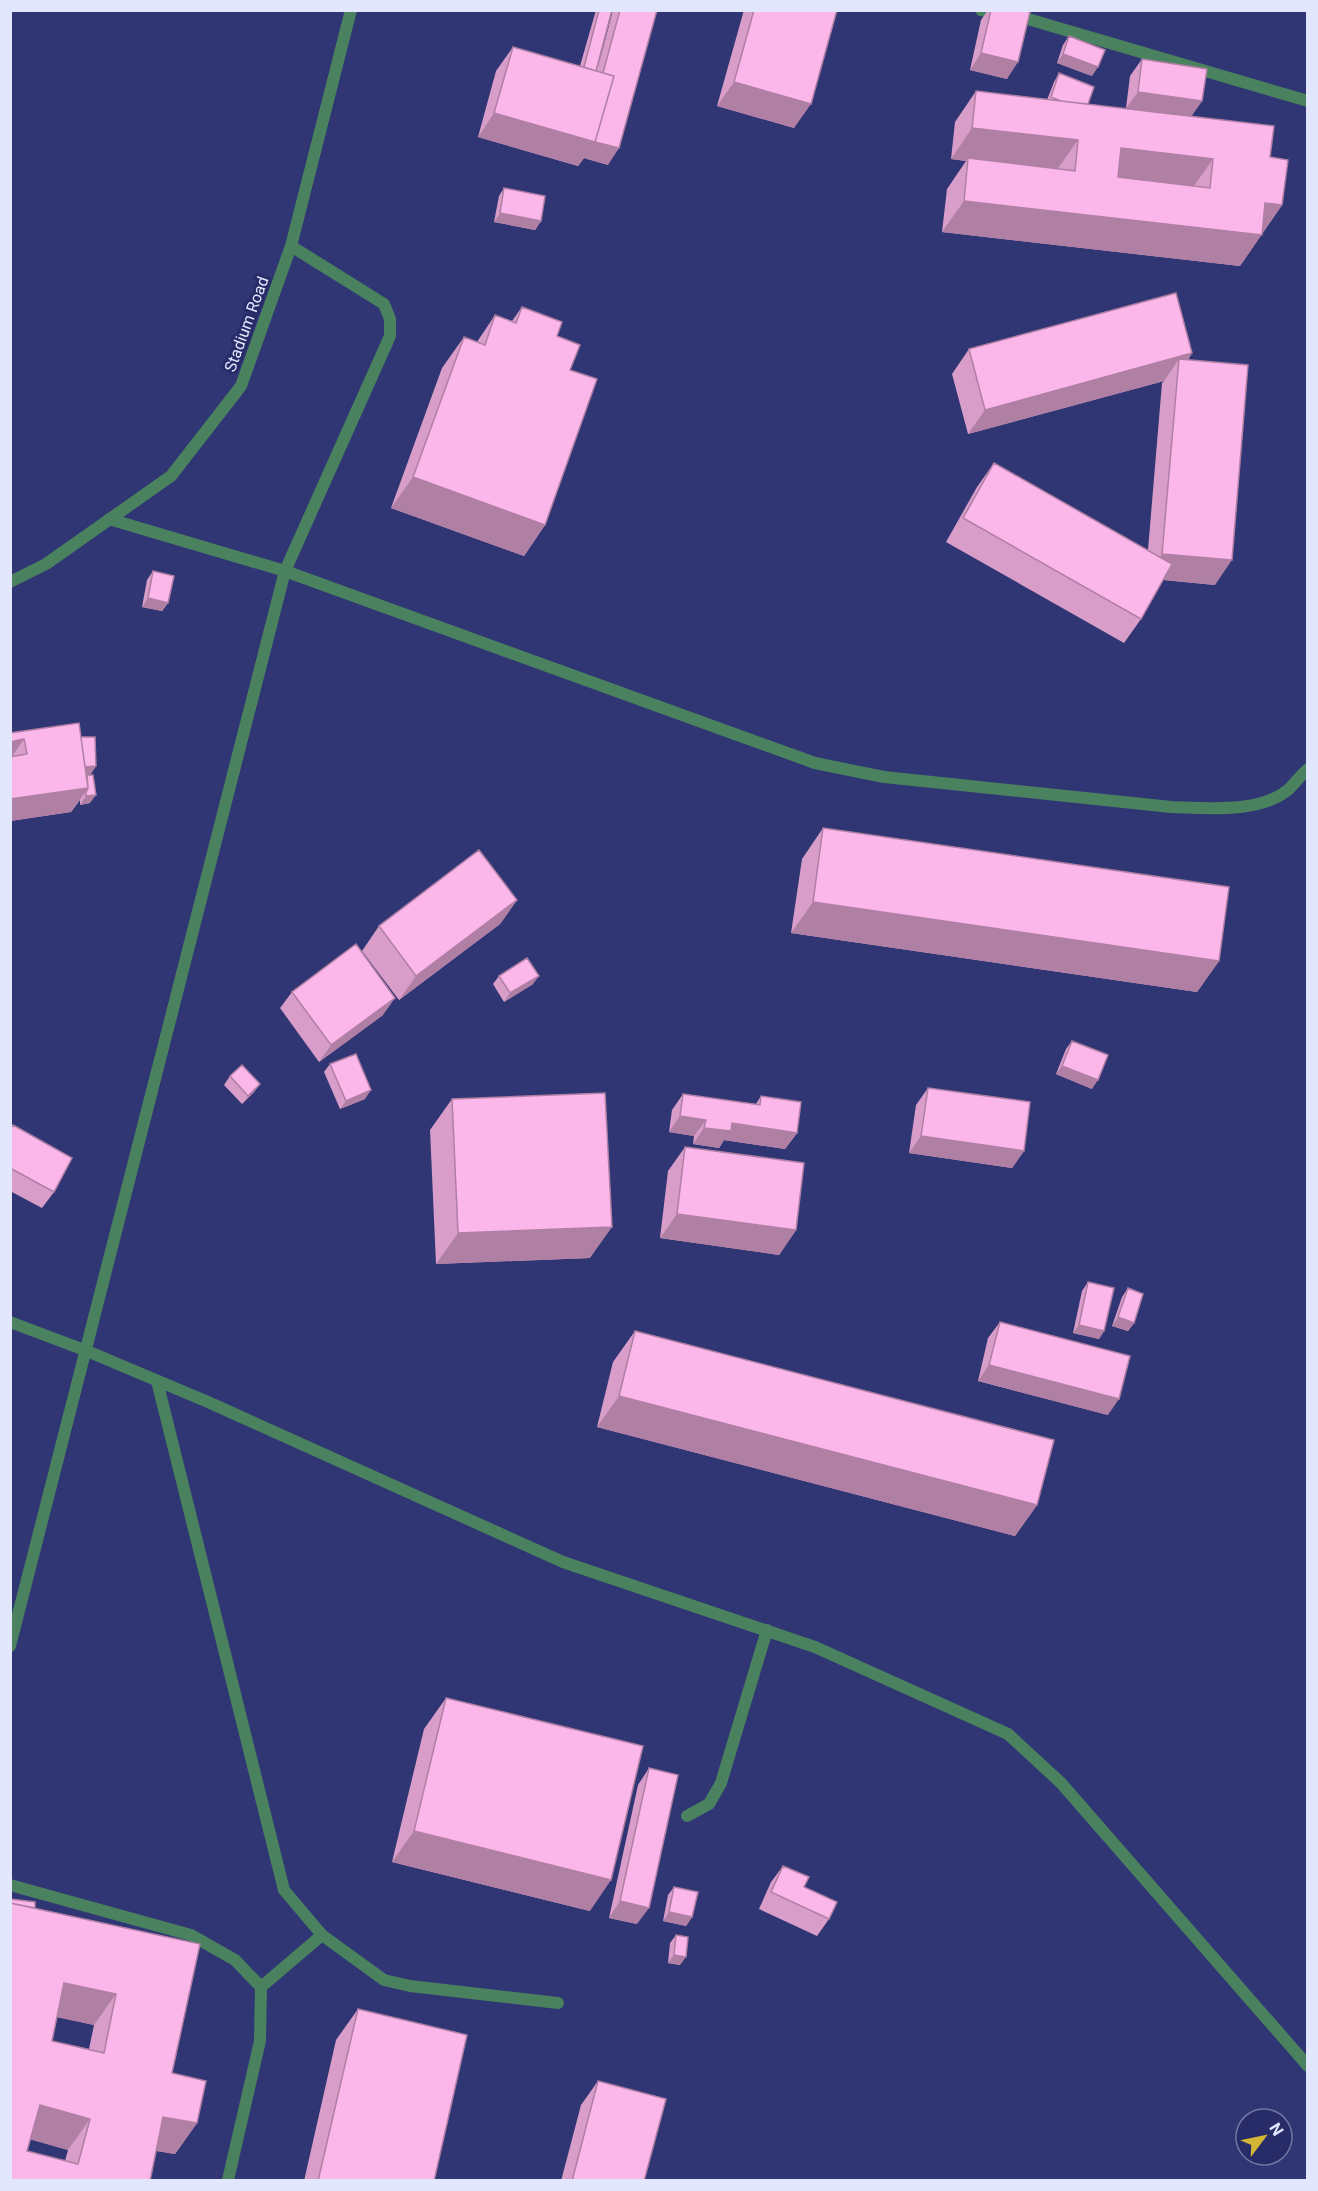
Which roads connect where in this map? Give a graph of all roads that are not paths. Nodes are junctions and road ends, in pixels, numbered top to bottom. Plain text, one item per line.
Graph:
1 (351, 10) edge
2 (981, 10) edge
3 (1308, 101) edge
4 (291, 246) junction
5 (109, 519) junction
6 (285, 571) junction
7 (10, 582) edge
8 (1308, 769) edge
9 (10, 1322) edge
10 (87, 1351) junction
11 (157, 1381) junction
12 (767, 1630) junction
13 (10, 1646) edge
14 (687, 1816) dead end
15 (10, 1886) edge
16 (322, 1935) junction
17 (261, 1987) junction
18 (558, 2003) dead end
19 (1308, 2066) edge
20 (228, 2181) edge

1 - 4 street, Stadium Road
2 - 3 street
4 - 5 street, Stadium Road
4 - 6 street
5 - 6 street
5 - 7 street, Stadium Road
6 - 8 street
6 - 10 street
9 - 10 street
10 - 11 street
10 - 13 street
11 - 12 street
11 - 16 street
12 - 14 street
12 - 19 street
15 - 17 street
16 - 17 street
16 - 18 street
17 - 20 street

